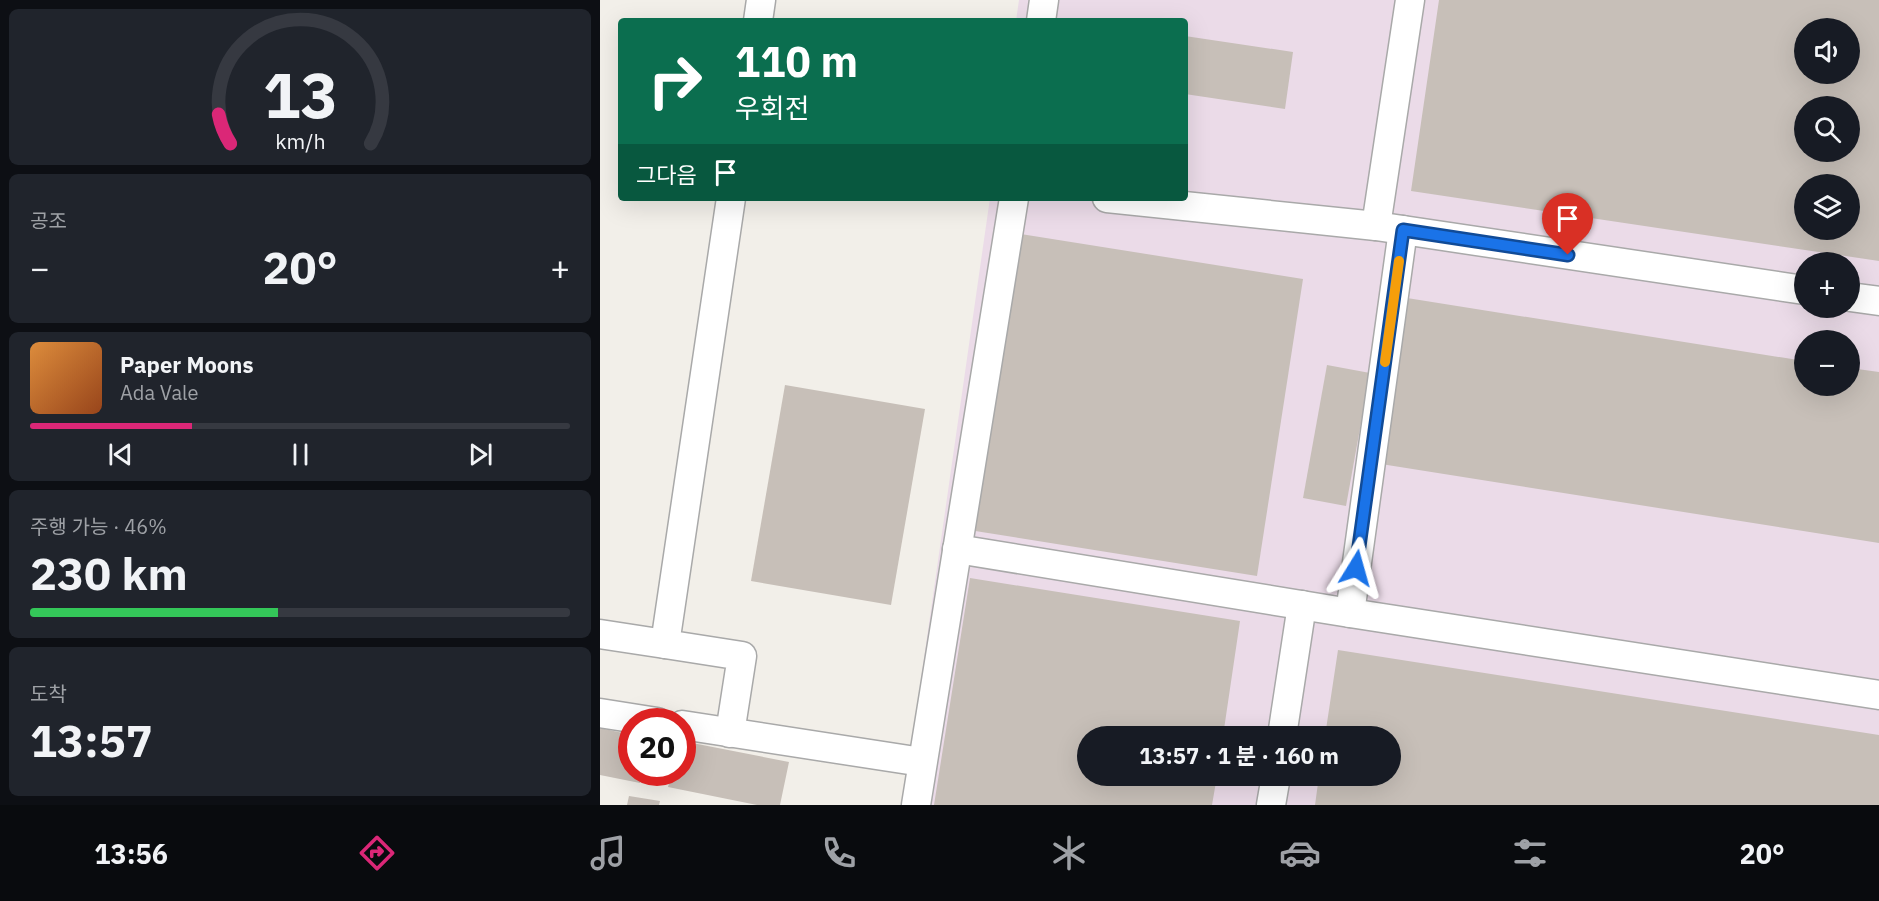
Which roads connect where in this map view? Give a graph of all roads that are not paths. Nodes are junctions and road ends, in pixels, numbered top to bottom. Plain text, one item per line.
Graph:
1 (761, 0) edge
2 (1044, 0) edge
3 (1410, 0) edge
4 (758, 18) edge
5 (1041, 18) edge
6 (731, 201) edge
7 (1014, 201) edge
8 (1135, 201) edge
9 (1389, 228) junction
10 (1794, 289) edge
11 (1860, 298) edge
12 (1879, 301) edge
13 (957, 549) junction
14 (1302, 605) junction
15 (1350, 613) junction
16 (600, 634) edge
17 (665, 644) junction
18 (1879, 695) edge
19 (600, 713) edge
20 (618, 716) edge
21 (1284, 726) edge
22 (696, 727) edge
23 (730, 733) junction
24 (922, 762) junction
25 (1274, 786) edge
26 (916, 805) edge
27 (1271, 805) edge

1 - 4 lane
2 - 5 lane
3 - 9 lane
6 - 17 lane
7 - 13 lane
8 - 9 lane
9 - 10 lane
9 - 15 lane
11 - 12 lane
13 - 14 lane
13 - 24 lane
14 - 15 lane
14 - 21 lane
15 - 18 lane
16 - 17 lane
17 - 23 lane
19 - 20 lane
22 - 23 lane
23 - 24 lane
24 - 26 lane
25 - 27 lane

